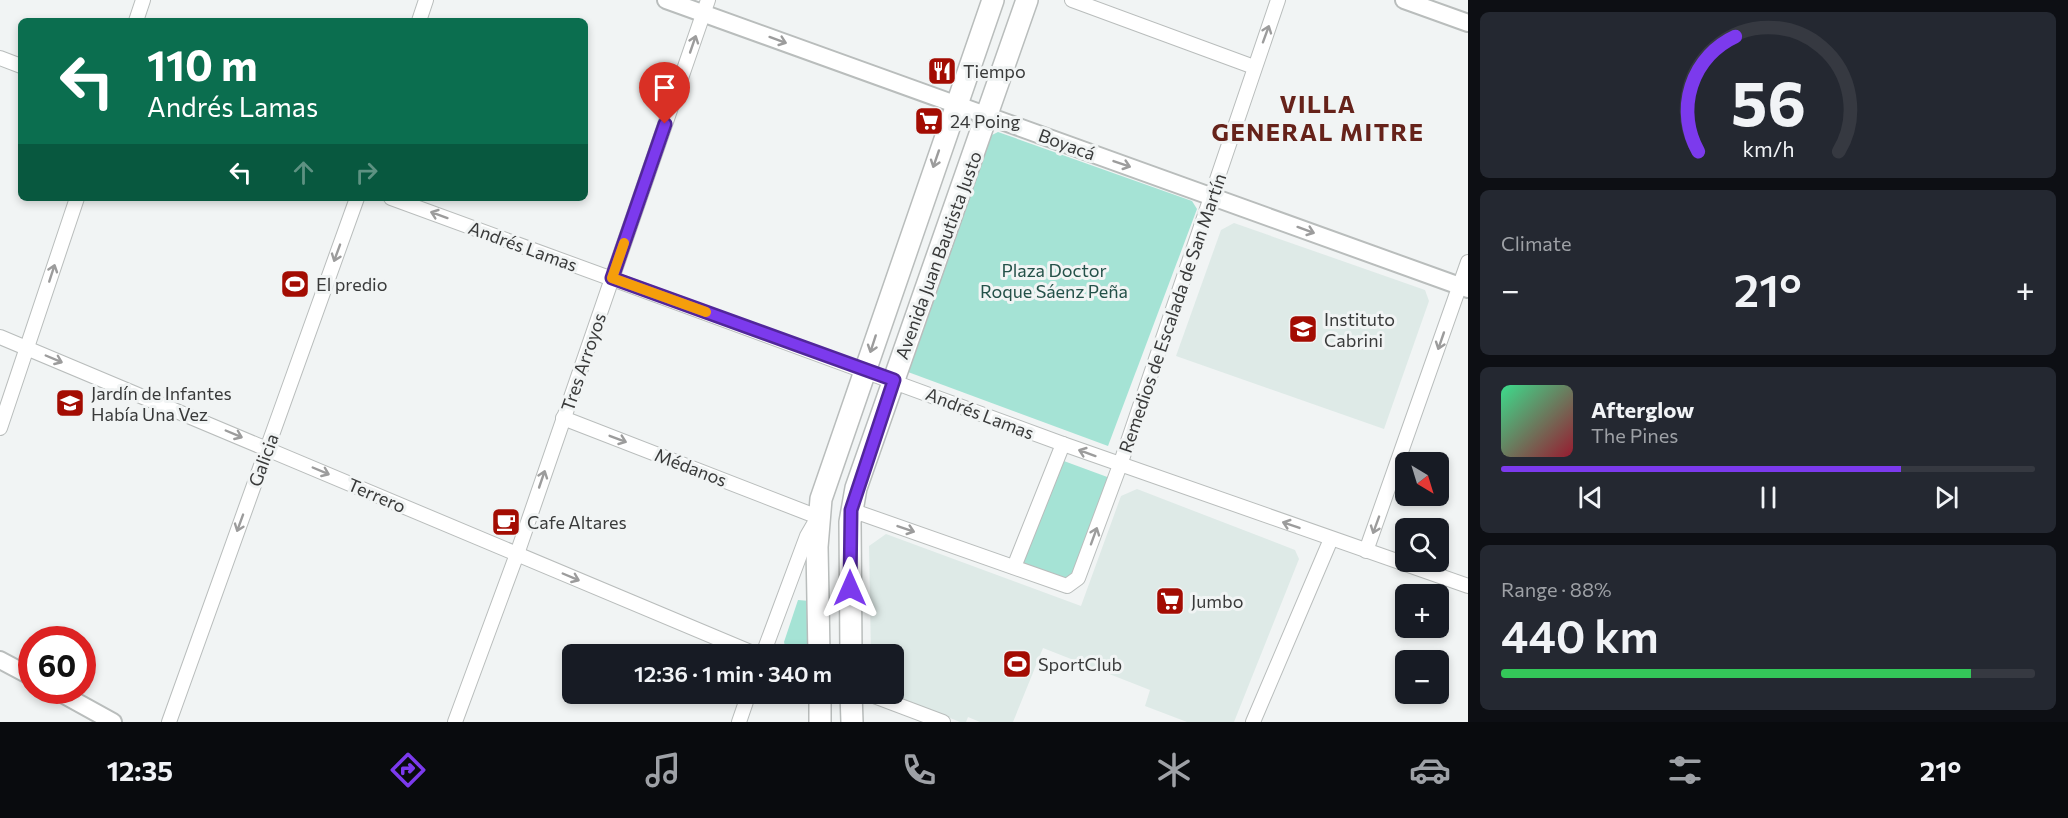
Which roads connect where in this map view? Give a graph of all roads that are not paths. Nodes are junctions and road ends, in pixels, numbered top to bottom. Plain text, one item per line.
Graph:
1 (143, 0) edge
2 (426, 0) edge
3 (666, 0) edge
4 (993, 0) edge
5 (1027, 0) edge
6 (1072, 0) edge
7 (1278, 0) edge
8 (1404, 0) edge
9 (705, 7) edge
10 (137, 18) edge
11 (420, 18) edge
12 (1468, 23) edge
13 (0, 58) edge
14 (18, 65) edge
15 (1254, 67) junction
16 (955, 104) junction
17 (988, 116) junction
18 (1212, 195) junction
19 (76, 201) edge
20 (356, 201) edge
21 (399, 201) edge
22 (1468, 262) edge
23 (612, 278) junction
24 (1464, 287) edge
25 (0, 337) edge
26 (27, 348) junction
27 (865, 371) junction
28 (894, 380) junction
29 (563, 418) junction
30 (0, 428) edge
31 (1063, 444) junction
32 (267, 448) junction
33 (1120, 465) junction
34 (851, 510) junction
35 (818, 516) junction
36 (1331, 539) junction
37 (1366, 551) junction
38 (517, 554) junction
39 (1014, 567) junction
40 (1468, 586) edge
41 (731, 644) edge
42 (768, 644) edge
43 (819, 644) edge
44 (851, 644) edge
45 (0, 660) edge
46 (18, 670) edge
47 (80, 704) edge
48 (745, 704) edge
49 (820, 704) edge
50 (851, 704) edge
51 (895, 704) edge
52 (113, 722) edge
53 (169, 722) edge
54 (454, 722) edge
55 (738, 722) edge
56 (820, 722) edge
57 (852, 722) edge
58 (943, 722) edge
59 (1252, 722) edge

1 - 10 street
2 - 11 street
3 - 9 street, Boyacá
4 - 16 main road, Avenida Juan Bautista Justo
5 - 17 main road, Avenida Juan Bautista Justo
6 - 15 street
15 -> 7 street, Remedios de Escalada de San Martín
8 - 12 street
9 -> 16 street, Boyacá
23 -> 9 street, Tres Arroyos
13 - 14 street
15 - 18 street, Remedios de Escalada de San Martín
16 - 17 street, Boyacá
16 -> 27 main road, Avenida Juan Bautista Justo
17 -> 18 street, Boyacá
17 - 28 main road, Avenida Juan Bautista Justo
18 -> 24 street, Boyacá
18 - 33 street, Remedios de Escalada de San Martín
26 -> 19 street
20 -> 32 street, Galicia
23 -> 21 street, Andrés Lamas
22 - 24 street
23 - 27 street, Andrés Lamas
23 - 29 street, Tres Arroyos
24 -> 37 street
25 - 26 street, Terrero
26 - 30 street
26 -> 32 street, Terrero
27 - 28 street, Andrés Lamas
27 - 35 main road, Avenida Juan Bautista Justo
28 - 31 street, Andrés Lamas
28 - 34 main road, Avenida Juan Bautista Justo
29 -> 35 street, Médanos
38 -> 29 street, Tres Arroyos
33 -> 31 street, Andrés Lamas
31 - 39 street
32 -> 38 street, Terrero
32 -> 53 street, Galicia
36 -> 33 street, Andrés Lamas
39 -> 33 street, Remedios de Escalada de San Martín
34 -> 39 street
34 - 44 main road, Avenida Juan Bautista Justo
35 - 42 street
35 - 43 main road, Avenida Juan Bautista Justo
36 - 37 street, Andrés Lamas
36 - 59 street
37 - 40 street, Andrés Lamas
38 -> 41 street, Terrero
38 - 54 street, Tres Arroyos
45 - 46 street
47 - 52 street
48 - 55 street
49 - 56 main road
50 - 57 main road
51 - 58 street

